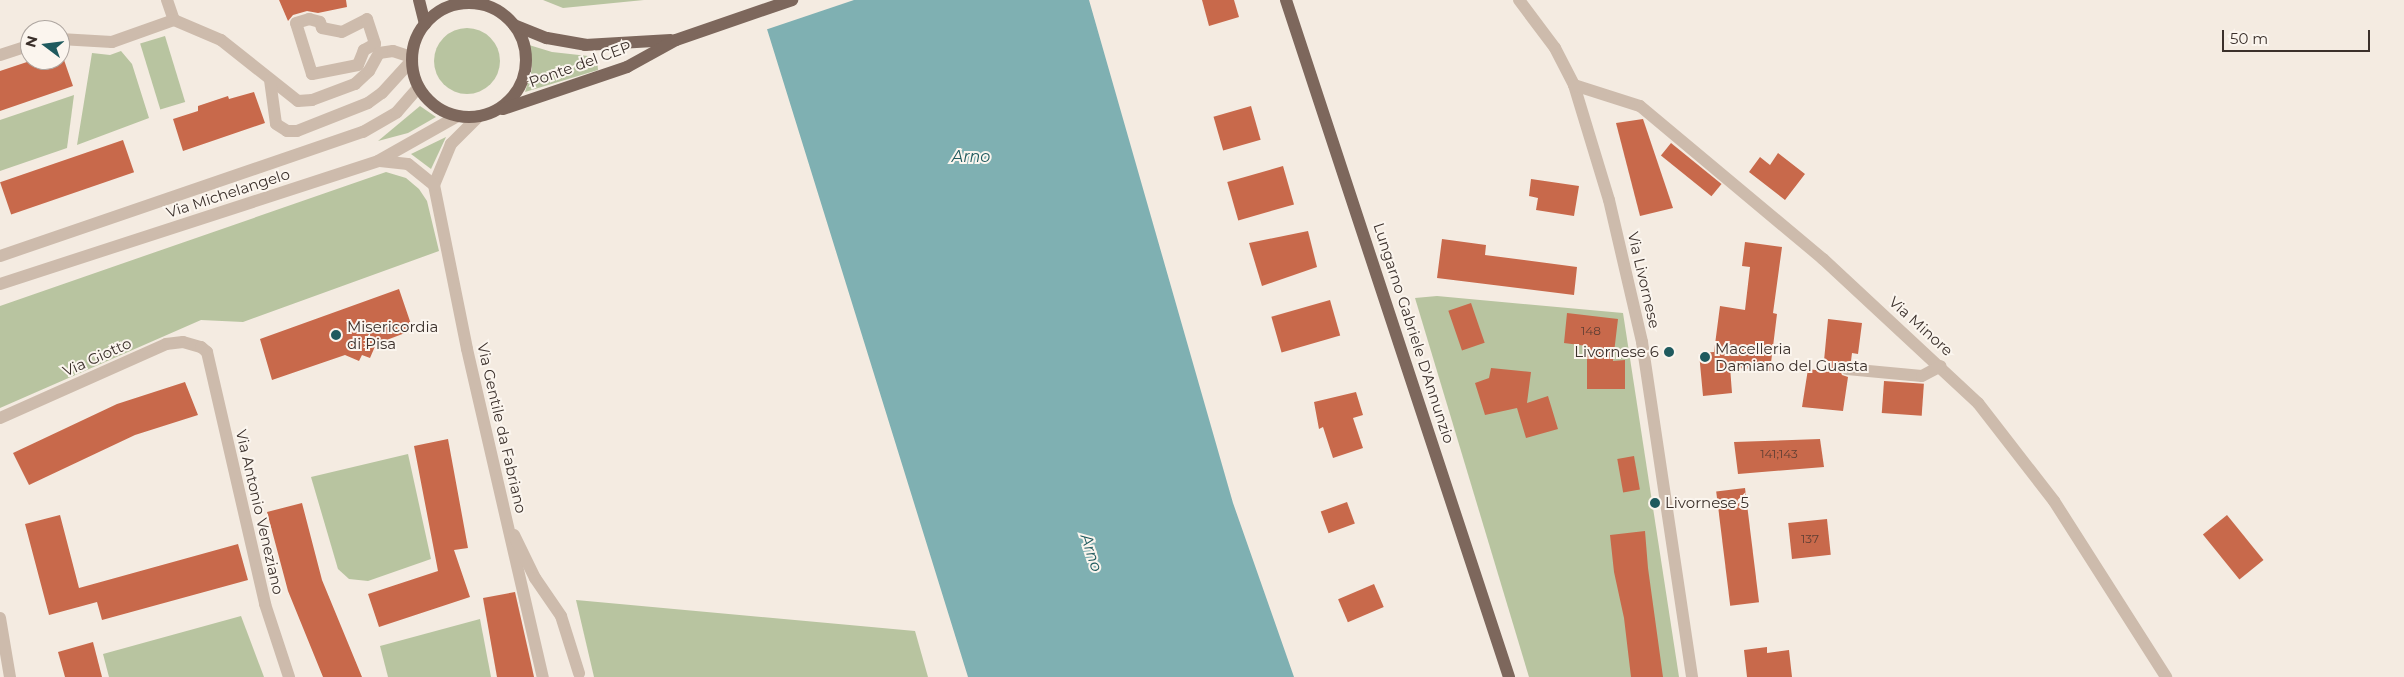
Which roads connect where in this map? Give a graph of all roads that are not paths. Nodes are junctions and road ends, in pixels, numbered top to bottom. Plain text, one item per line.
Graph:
1 (167, 0) edge
2 (419, 0) edge
3 (792, 0) edge
4 (1286, 0) edge
5 (1519, 0) edge
6 (474, 2) edge
7 (174, 20) junction
8 (425, 24) junction
9 (514, 25) junction
10 (70, 39) edge
11 (676, 40) junction
12 (20, 48) edge
13 (0, 55) edge
14 (412, 59) junction
15 (312, 74) joint
16 (270, 80) junction
17 (1574, 85) junction
18 (419, 87) junction
19 (485, 115) junction
20 (458, 116) junction
21 (378, 161) junction
22 (434, 184) junction
23 (0, 256) edge
24 (0, 284) edge
25 (207, 352) joint
26 (1941, 366) junction
27 (1847, 369) dead end
28 (0, 418) edge
29 (507, 522) junction
30 (0, 618) edge
31 (579, 673) dead end
32 (10, 677) edge
33 (289, 677) edge
34 (542, 677) edge
35 (1509, 677) edge
36 (1692, 677) edge
37 (2166, 677) edge

1 - 7 street
2 - 8 main road
3 - 11 main road, Ponte del CEP
4 - 35 main road, Lungarno Gabriele D'Annunzio
5 - 17 street, Via Livornese
6 - 8 main road
6 - 9 main road
7 - 10 street
7 - 16 street
8 - 14 main road
9 - 11 main road, Ponte del CEP
9 - 19 main road
11 - 19 main road, Ponte del CEP
12 - 13 street
14 - 16 street
14 - 16 street
14 - 18 main road
15 - 15 street
17 - 26 street, Via Minore
17 - 36 street, Via Livornese
18 - 20 main road
18 - 23 street, Via Michelangelo
19 - 20 main road
19 - 22 street
20 - 21 street, Via Michelangelo
21 - 22 street
21 - 24 street, Via Michelangelo
22 - 29 street, Via Gentile da Fabriano
25 - 28 street, Via Giotto
25 - 33 street, Via Antonio Veneziano
26 - 27 street
26 - 37 street, Via Minore
29 - 31 street
29 - 34 street, Via Gentile da Fabriano
30 - 32 street

